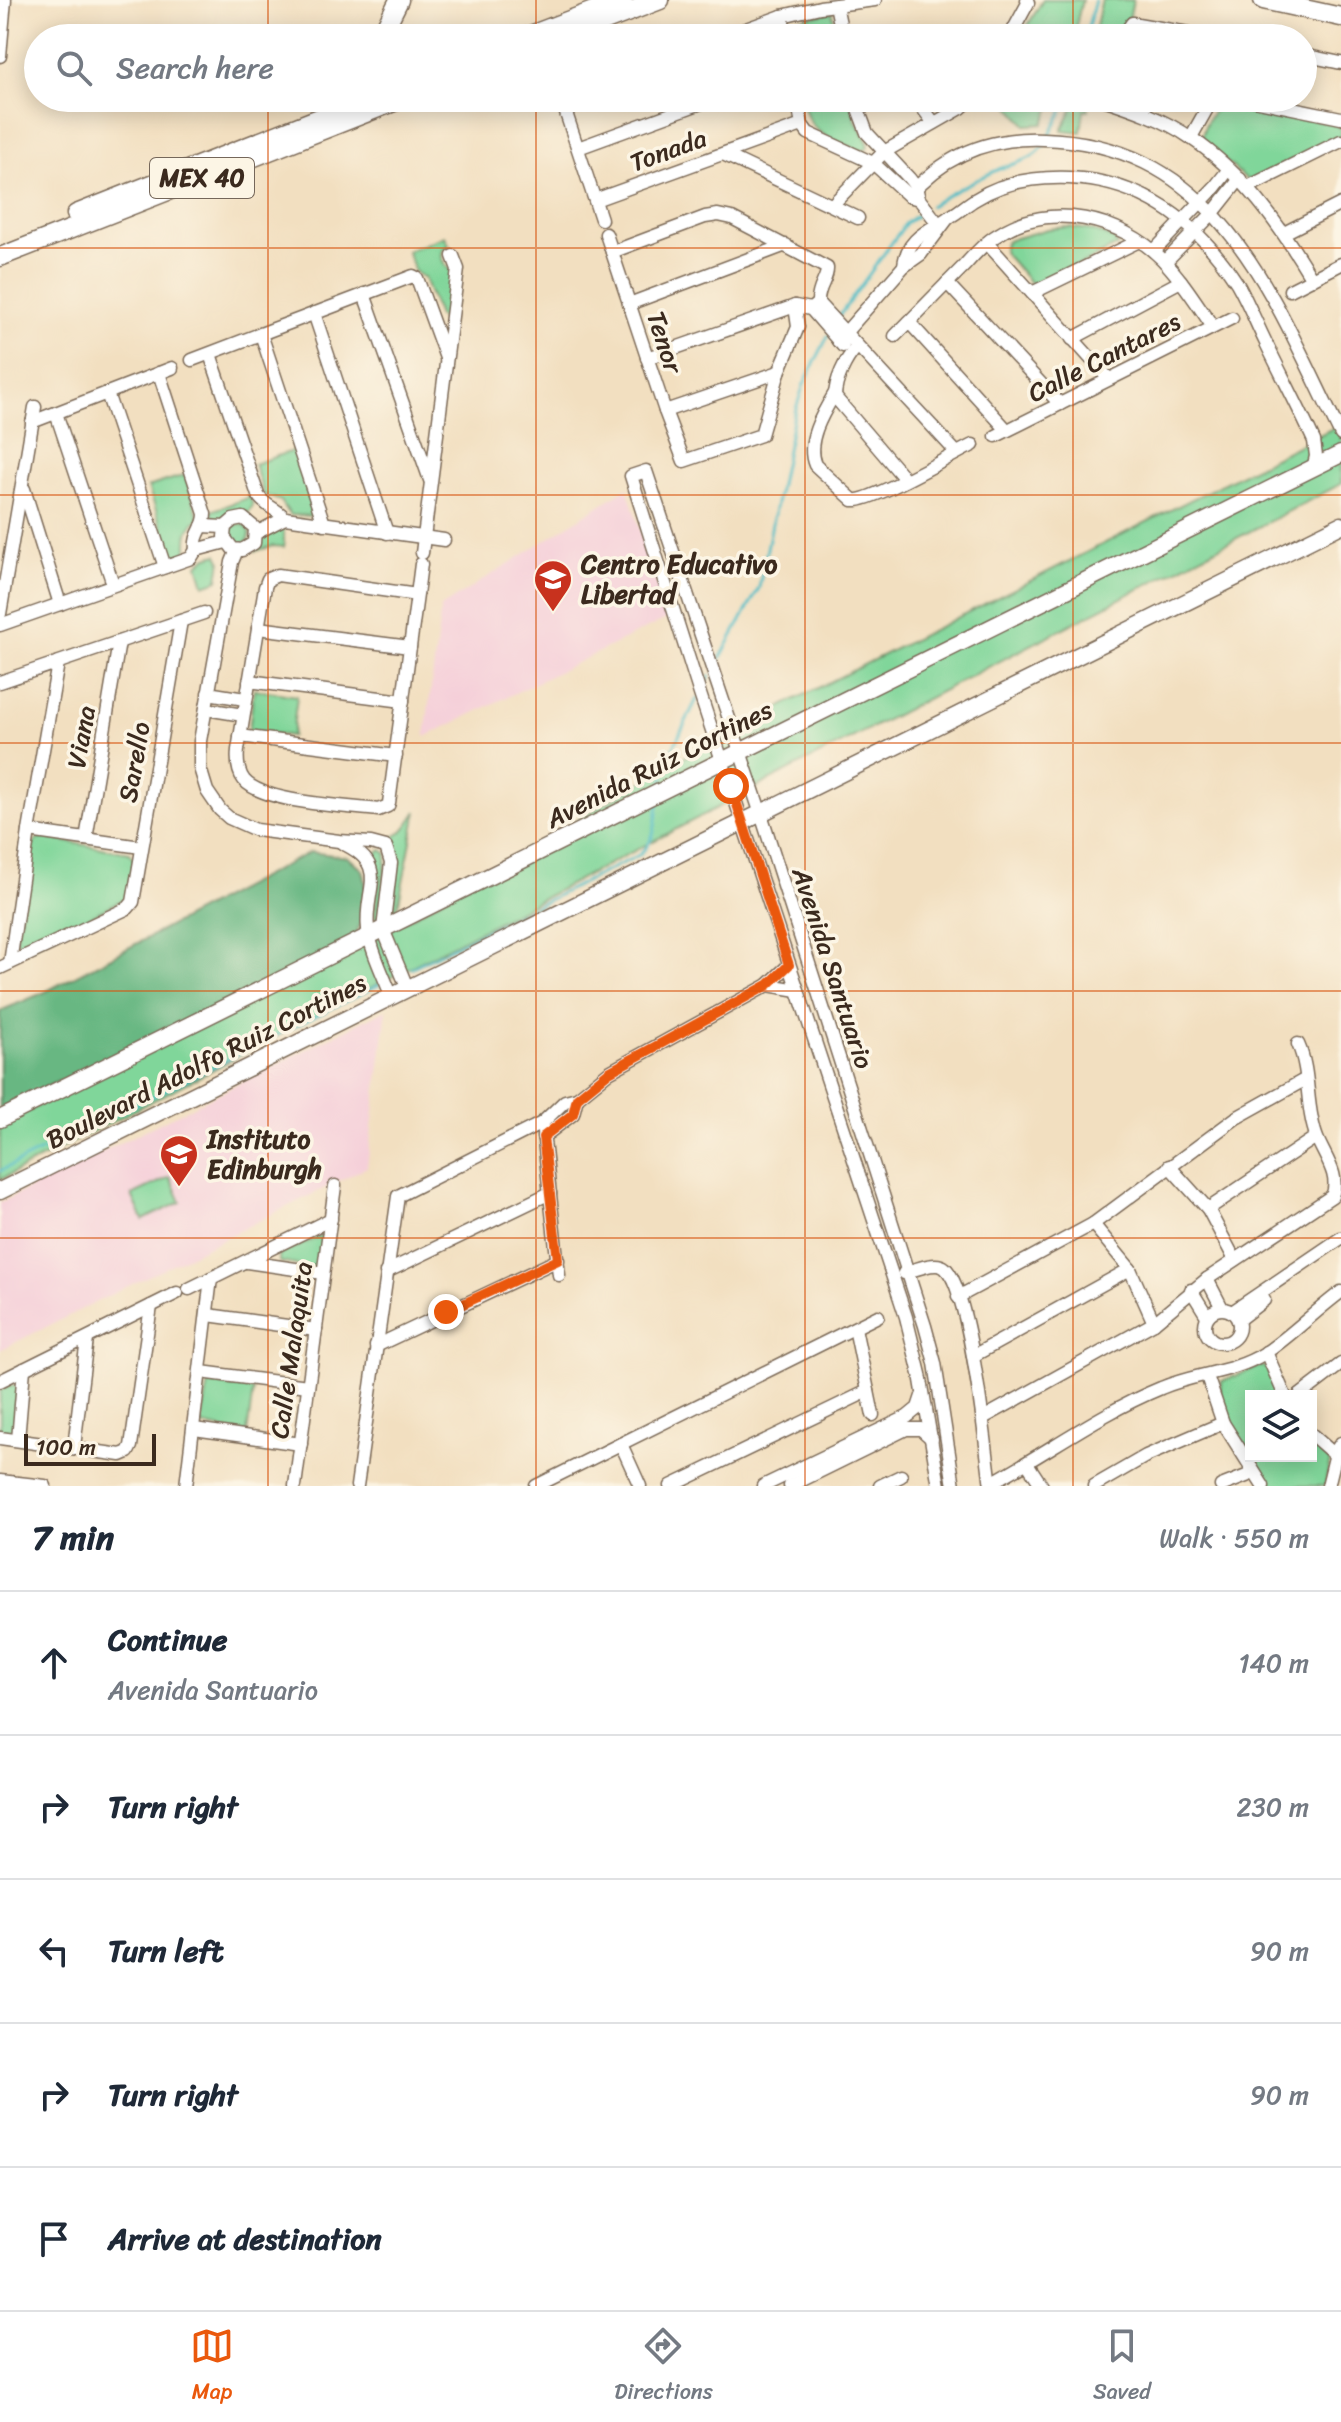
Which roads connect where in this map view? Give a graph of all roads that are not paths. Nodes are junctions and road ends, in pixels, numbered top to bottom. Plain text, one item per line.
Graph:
1 (5, 0) edge
2 (399, 0) edge
3 (622, 0) edge
4 (660, 0) edge
5 (875, 0) edge
6 (1263, 0) edge
7 (1278, 0) edge
8 (1027, 2) edge
9 (836, 5) junction
10 (782, 16) junction
11 (1341, 16) edge
12 (387, 24) edge
13 (559, 24) edge
14 (597, 24) edge
15 (760, 24) edge
16 (783, 24) edge
17 (840, 24) edge
18 (1016, 24) edge
19 (0, 56) edge
20 (1317, 58) edge
21 (1341, 63) edge
22 (309, 112) edge
23 (335, 112) edge
24 (368, 112) edge
25 (564, 112) edge
26 (677, 112) edge
27 (800, 112) edge
28 (859, 112) edge
29 (926, 112) edge
30 (954, 112) edge
31 (1142, 112) edge
32 (1205, 112) edge
33 (1312, 112) edge
34 (1341, 118) edge
35 (934, 123) junction
36 (802, 125) junction
37 (272, 136) junction
38 (1191, 137) junction
39 (1341, 141) edge
40 (578, 148) junction
41 (884, 152) junction
42 (723, 154) junction
43 (873, 163) junction
44 (1229, 169) junction
45 (1244, 183) junction
46 (915, 194) junction
47 (595, 200) junction
48 (1202, 201) junction
49 (1341, 204) edge
50 (832, 205) junction
51 (1213, 213) junction
52 (858, 218) dead end
53 (601, 219) dead end
54 (1184, 221) junction
55 (943, 223) junction
56 (1195, 231) junction
57 (1284, 233) junction
58 (606, 234) dead end
59 (1139, 241) junction
60 (987, 243) junction
61 (0, 244) edge
62 (786, 245) junction
63 (1154, 251) junction
64 (612, 252) junction
65 (453, 256) dead end
66 (0, 257) edge
67 (1165, 262) junction
68 (1341, 264) edge
69 (1312, 279) junction
70 (1181, 281) junction
71 (947, 283) junction
72 (1290, 290) dead end
73 (1032, 293) junction
74 (364, 294) junction
75 (629, 304) junction
76 (795, 306) junction
77 (814, 306) junction
78 (314, 313) junction
79 (1232, 318) dead end
80 (909, 322) junction
81 (1213, 327) junction
82 (261, 334) junction
83 (839, 334) junction
84 (895, 336) dead end
85 (1072, 339) junction
86 (854, 351) junction
87 (210, 354) junction
88 (446, 358) junction
89 (647, 358) junction
90 (192, 360) dead end
91 (172, 368) dead end
92 (779, 372) junction
93 (159, 373) junction
94 (1109, 379) junction
95 (107, 393) junction
96 (835, 393) junction
97 (1321, 395) junction
98 (1060, 404) junction
99 (1297, 406) junction
100 (35, 407) dead end
101 (665, 411) junction
102 (56, 413) junction
103 (32, 422) junction
104 (1341, 435) edge
105 (973, 445) dead end
106 (956, 452) junction
107 (1341, 454) edge
108 (1313, 469) junction
109 (905, 479) junction
110 (431, 483) junction
111 (22, 484) junction
112 (265, 504) junction
113 (285, 518) junction
114 (248, 520) junction
115 (324, 524) junction
116 (1341, 525) edge
117 (202, 526) junction
118 (225, 527) junction
119 (256, 533) junction
120 (387, 533) junction
121 (424, 538) junction
122 (444, 540) dead end
123 (232, 546) junction
124 (196, 550) junction
125 (165, 567) junction
126 (113, 584) junction
127 (417, 595) junction
128 (60, 604) junction
129 (204, 613) dead end
130 (0, 614) edge
131 (181, 621) junction
132 (0, 625) edge
133 (258, 628) junction
134 (119, 642) junction
135 (410, 647) junction
136 (58, 663) junction
137 (249, 681) junction
138 (0, 682) edge
139 (208, 693) junction
140 (245, 699) junction
141 (403, 701) junction
142 (206, 709) junction
143 (243, 715) junction
144 (240, 736) junction
145 (739, 751) junction
146 (396, 756) junction
147 (722, 760) junction
148 (761, 814) junction
149 (743, 823) junction
150 (29, 831) junction
151 (86, 839) junction
152 (339, 841) junction
153 (141, 847) junction
154 (376, 932) junction
155 (789, 965) junction
156 (5, 966) edge
157 (768, 985) junction
158 (407, 987) junction
159 (798, 990) junction
160 (391, 995) junction
161 (835, 1044) junction
162 (1298, 1044) dead end
163 (818, 1051) junction
164 (1306, 1079) junction
165 (577, 1098) junction
166 (0, 1119) edge
167 (542, 1123) junction
168 (543, 1137) junction
169 (1316, 1137) junction
170 (1169, 1166) junction
171 (335, 1186) dead end
172 (0, 1191) edge
173 (550, 1193) junction
174 (1208, 1209) junction
175 (331, 1219) junction
176 (1093, 1224) junction
177 (1341, 1238) edge
178 (1341, 1246) edge
179 (558, 1260) junction
180 (1235, 1260) junction
181 (247, 1261) junction
182 (1130, 1269) junction
183 (386, 1272) junction
184 (908, 1272) junction
185 (323, 1273) junction
186 (559, 1275) dead end
187 (211, 1278) junction
188 (893, 1278) junction
189 (1207, 1279) junction
190 (1191, 1290) junction
191 (1341, 1292) edge
192 (958, 1297) junction
193 (151, 1306) junction
194 (1231, 1314) junction
195 (208, 1315) junction
196 (878, 1316) dead end
197 (1207, 1316) junction
198 (1154, 1323) junction
199 (855, 1328) junction
200 (316, 1330) junction
201 (87, 1339) junction
202 (1229, 1340) junction
203 (376, 1346) junction
204 (1266, 1352) junction
205 (973, 1356) junction
206 (1341, 1364) edge
207 (1242, 1365) junction
208 (24, 1369) junction
209 (201, 1372) junction
210 (1207, 1376) junction
211 (0, 1381) edge
212 (308, 1386) junction
213 (1282, 1390) edge
214 (1307, 1390) edge
215 (868, 1391) junction
216 (923, 1393) junction
217 (873, 1415) dead end
218 (983, 1418) junction
219 (1223, 1423) junction
220 (194, 1429) junction
221 (1317, 1437) edge
222 (0, 1438) edge
223 (932, 1439) junction
224 (18, 1440) junction
225 (301, 1444) junction
226 (621, 1444) junction
227 (74, 1447) junction
228 (1338, 1449) edge
229 (1027, 1463) junction
230 (1254, 1473) junction
231 (901, 1476) dead end
232 (0, 1481) edge
233 (991, 1484) edge
234 (45, 1486) edge
235 (187, 1486) edge
236 (295, 1486) edge
237 (357, 1486) edge
238 (538, 1486) edge
239 (640, 1486) edge
240 (671, 1486) edge
241 (763, 1486) edge
242 (790, 1486) edge
243 (880, 1486) edge
244 (939, 1486) edge
245 (954, 1486) edge
246 (1042, 1486) edge
247 (1094, 1486) edge
248 (1221, 1486) edge
249 (1263, 1486) edge
250 (1328, 1486) edge

1 - 19 street
2 - 12 highway
3 - 13 highway
4 - 14 highway
5 - 9 street
6 - 11 highway
7 - 11 main road
8 - 18 street
9 - 10 street
9 - 17 street
10 - 15 street
10 - 16 street
20 - 21 street
22 - 37 highway
23 - 37 highway, MEX 40
24 - 66 highway, MEX 40
25 - 40 street
26 - 40 street
27 - 36 street
28 - 41 street
29 - 35 street
30 - 35 street
31 - 38 street
32 - 38 street
33 - 34 street
35 - 41 street
36 - 42 street, Tonada
36 - 43 street
37 - 61 highway, MEX 40
38 - 44 street
39 - 45 street
40 - 47 street
41 - 43 street
41 - 46 street
42 - 47 street, Tonada
42 - 50 street
43 - 46 street
43 - 50 street
44 - 45 street
44 - 48 street
45 - 51 street
45 - 57 street
46 - 48 street
46 - 55 street
47 - 53 street
48 - 51 street
48 - 54 street
49 - 57 street
50 - 52 street
51 - 56 street
51 - 97 street
54 - 55 street
54 - 56 street
54 - 63 street
55 - 83 street
56 - 67 street
56 - 99 street
57 - 69 street
58 - 64 street, Tenor
59 - 60 street
59 - 63 street
59 - 73 street
60 - 71 street
60 - 73 street
62 - 64 street
62 - 75 street
62 - 77 street
63 - 67 street
64 - 75 street, Tenor
65 - 88 street
67 - 70 street
68 - 69 street
69 - 72 street
70 - 81 street
70 - 85 street
71 - 80 street
71 - 98 street
73 - 85 street
74 - 78 street
74 - 88 street
74 - 110 street
75 - 89 street, Tenor
76 - 77 street
76 - 89 street
76 - 92 street
77 - 83 street
78 - 82 street
78 - 120 street
79 - 81 street, Calle Cantares
80 - 84 street
80 - 98 street, Calle Cantares
81 - 94 street, Calle Cantares
82 - 87 street
82 - 115 street
83 - 86 street
85 - 94 street
86 - 96 street
86 - 106 street
87 - 90 street
87 - 112 street
88 - 110 street
89 - 101 street, Tenor
91 - 93 street
92 - 101 street
92 - 101 street, Tenor
93 - 95 street
93 - 117 street
94 - 98 street, Calle Cantares
95 - 102 street
95 - 125 street
96 - 109 street
96 - 109 street
97 - 99 street
97 - 104 street
99 - 108 street
100 - 103 street
102 - 103 street
102 - 126 street
103 - 111 street
105 - 106 street
106 - 109 street
107 - 108 main road, Avenida Ruiz Cortines
108 - 145 main road, Avenida Ruiz Cortines
110 - 121 street
111 - 128 street
111 - 130 street
112 - 113 street
112 - 114 street
113 - 115 street
113 - 119 street
114 - 118 street
114 - 119 street
115 - 120 street
116 - 148 main road
117 - 118 street
117 - 124 street
118 - 123 street
119 - 123 street
120 - 121 street
121 - 122 street
121 - 127 street
123 - 124 street
123 - 139 street
124 - 125 street
125 - 126 street
126 - 128 street
127 - 133 street
127 - 135 street
128 - 132 street
129 - 131 street
131 - 134 street
131 - 153 street, Sarello
133 - 135 street
133 - 137 street
134 - 136 street
134 - 151 street, Viana
135 - 141 street
136 - 138 street
136 - 150 street
137 - 140 street
137 - 141 street
139 - 140 street
139 - 142 street
140 - 143 street
141 - 146 street
142 - 143 street
142 - 152 street
143 - 144 street
144 - 146 street
144 - 146 street
145 - 147 main road, Avenida Ruiz Cortines
145 - 147 street, Avenida Santuario
145 - 148 street, Avenida Santuario
147 - 149 street, Avenida Santuario
147 - 154 main road, Avenida Ruiz Cortines
148 - 149 main road
148 - 161 street, Avenida Santuario
149 - 155 street, Avenida Santuario
149 - 158 main road
150 - 151 street
150 - 156 street
151 - 153 street
152 - 154 street
152 - 154 street
153 - 156 street, Sarello
154 - 158 street
154 - 160 street
154 - 166 main road, Avenida Ruiz Cortines
155 - 157 street
155 - 159 street, Avenida Santuario
157 - 159 street
157 - 165 street
158 - 160 main road
159 - 163 street, Avenida Santuario
160 - 172 main road, Boulevard Adolfo Ruiz Cortines
161 - 163 street
161 - 184 street, Avenida Santuario
162 - 164 street
163 - 188 street, Avenida Santuario
164 - 169 street
164 - 170 street
165 - 167 street
165 - 168 street
167 - 168 street
167 - 183 street
168 - 173 street
169 - 174 street
169 - 180 street
170 - 174 street
170 - 176 street
171 - 175 street, Calle Malaquita
173 - 179 street
173 - 183 street
174 - 180 street
175 - 181 street
175 - 185 street, Calle Malaquita
176 - 182 street
176 - 192 street
177 - 194 street
178 - 194 street
179 - 186 street
179 - 203 street
180 - 189 street
181 - 185 street
181 - 187 street
182 - 198 street
182 - 205 street
183 - 203 street
184 - 188 street
184 - 192 street
184 - 245 street, Avenida Santuario
185 - 200 street, Calle Malaquita
187 - 193 street
187 - 195 street
188 - 216 street, Avenida Santuario
189 - 190 street
189 - 194 street
190 - 197 street
190 - 198 street
191 - 204 street
192 - 205 street
193 - 201 street
193 - 227 street
194 - 197 street
194 - 202 street
195 - 200 street
195 - 209 street
196 - 199 street
197 - 202 street
198 - 218 street
199 - 215 street
199 - 226 street
200 - 212 street, Calle Malaquita
201 - 208 street
201 - 227 street
202 - 207 street
203 - 237 street
204 - 207 street
204 - 213 street
205 - 218 street
206 - 214 street
207 - 210 street
208 - 211 street
208 - 224 street
209 - 212 street
209 - 220 street
210 - 219 street
210 - 229 street
212 - 225 street, Calle Malaquita
215 - 217 street
215 - 240 street
216 - 223 street, Avenida Santuario
216 - 241 street
218 - 233 street
219 - 230 street
219 - 247 street
220 - 225 street
220 - 235 street
221 - 228 street
222 - 224 street
223 - 242 street
223 - 244 street, Avenida Santuario
224 - 227 street
225 - 236 street, Calle Malaquita
226 - 238 street
226 - 239 street
228 - 250 street
229 - 233 street
229 - 246 street
230 - 248 street
230 - 249 street
231 - 243 street
232 - 234 street

